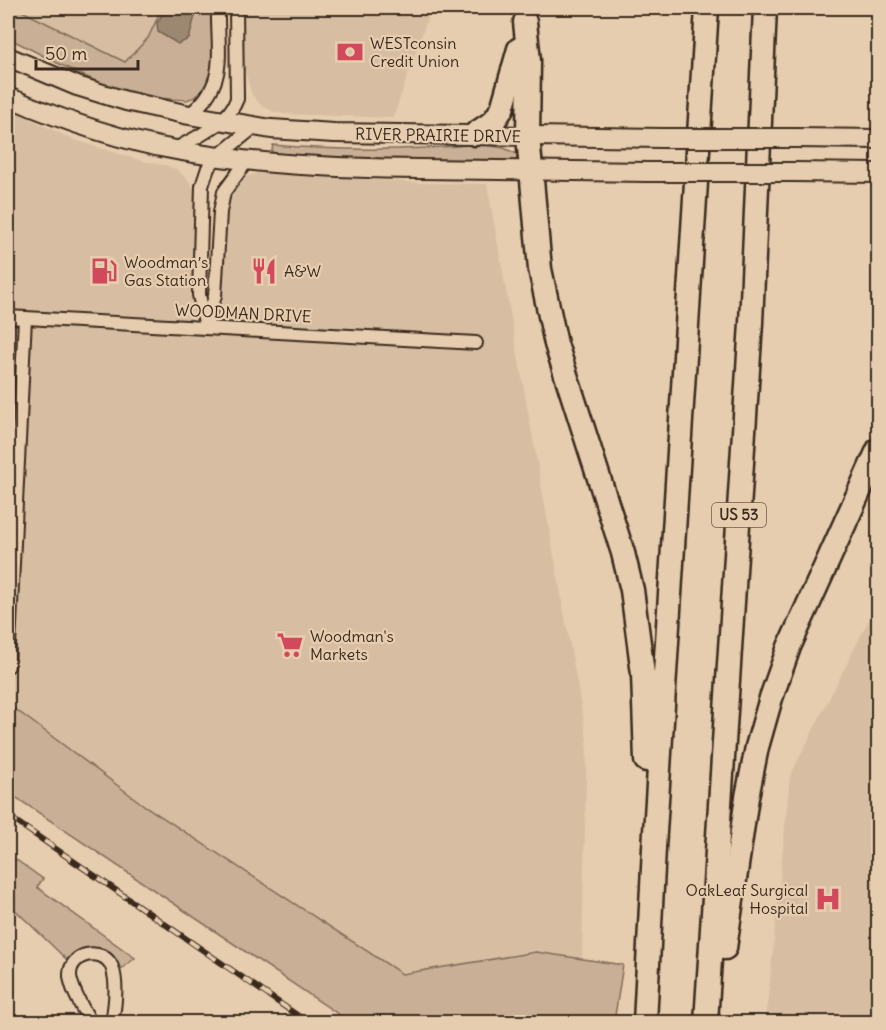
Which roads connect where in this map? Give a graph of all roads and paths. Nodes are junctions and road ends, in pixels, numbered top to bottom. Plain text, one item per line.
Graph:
1 (218, 8) edge
2 (236, 8) edge
3 (707, 8) edge
4 (765, 8) edge
5 (526, 15) edge
6 (8, 57) edge
7 (8, 97) edge
8 (189, 115) junction
9 (220, 121) junction
10 (254, 127) junction
11 (475, 134) junction
12 (528, 136) junction
13 (879, 139) edge
14 (174, 150) junction
15 (217, 157) junction
16 (247, 161) junction
17 (530, 171) junction
18 (879, 173) edge
19 (8, 317) edge
20 (25, 318) junction
21 (206, 327) junction
22 (476, 343) dead end
23 (879, 450) edge
24 (8, 666) edge
25 (654, 848) junction
26 (90, 1023) edge
27 (112, 1023) edge
28 (645, 1023) edge
29 (708, 1023) edge

1 - 8 street
2 - 9 street
3 - 25 highway
4 - 29 highway, US 53
5 - 11 highway
5 - 12 highway
6 - 8 main road, RIVER PRAIRIE DRIVE
7 - 14 main road, RIVER PRAIRIE DRIVE
8 - 9 main road, RIVER PRAIRIE DRIVE
9 - 10 main road, RIVER PRAIRIE DRIVE
9 - 14 street
10 - 11 main road, RIVER PRAIRIE DRIVE
10 - 15 street
11 - 12 main road, RIVER PRAIRIE DRIVE
12 - 13 main road, RIVER PRAIRIE DRIVE, bridge
12 - 17 highway
14 - 15 main road, RIVER PRAIRIE DRIVE
15 - 16 main road, RIVER PRAIRIE DRIVE
15 - 21 street
16 - 17 main road, RIVER PRAIRIE DRIVE
16 - 21 street
17 - 18 main road, RIVER PRAIRIE DRIVE, bridge
17 - 25 highway
19 - 20 street, WOODMAN DRIVE
20 - 21 street, WOODMAN DRIVE
20 - 24 street
21 - 22 street, WOODMAN DRIVE
23 - 29 highway
25 - 28 highway
26 - 27 street

